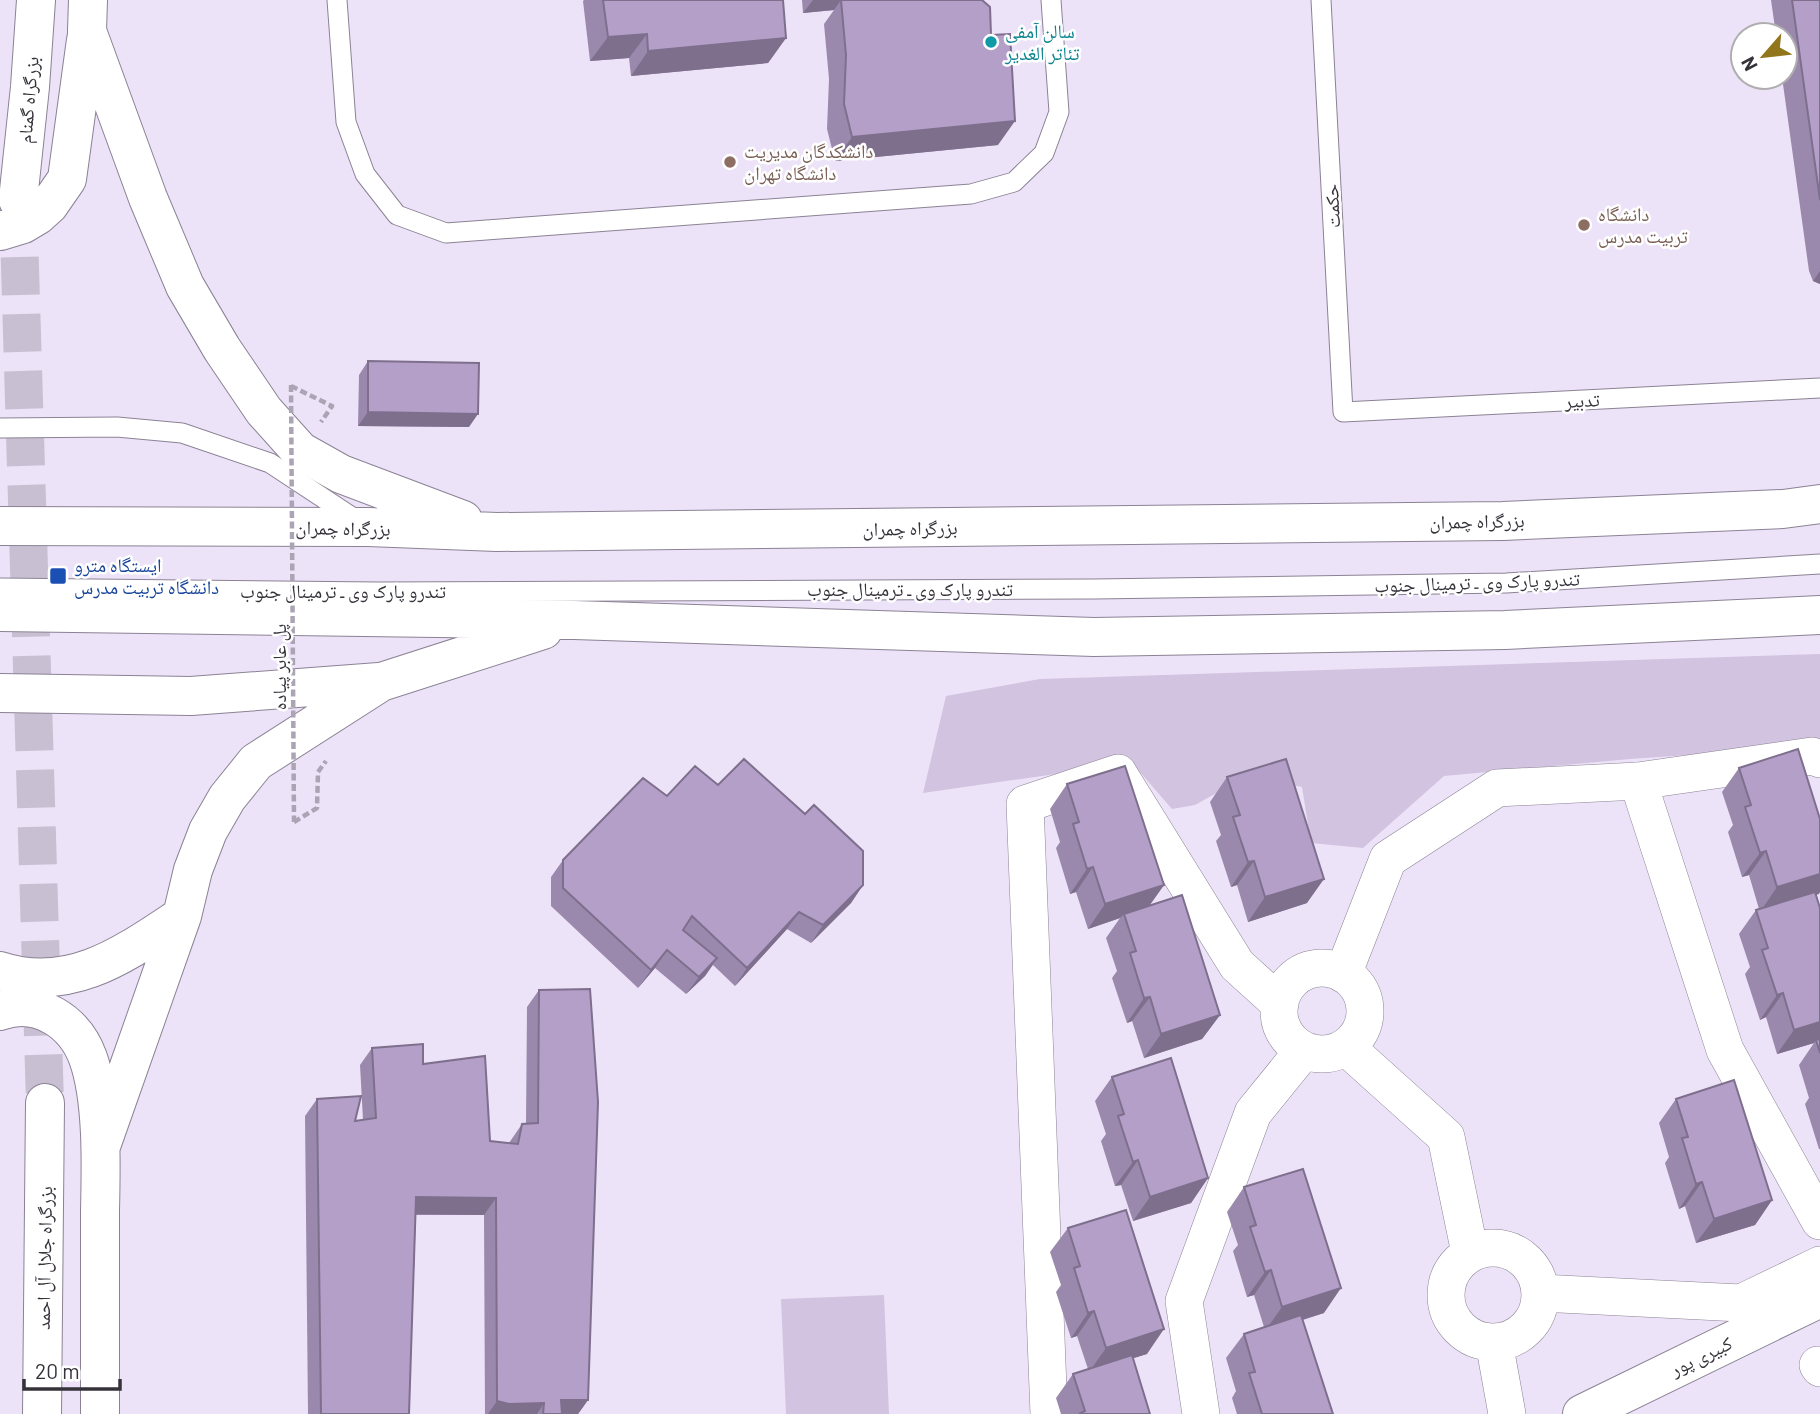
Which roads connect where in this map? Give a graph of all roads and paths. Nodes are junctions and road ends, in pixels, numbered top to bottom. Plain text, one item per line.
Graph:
1 (36, 0) edge
2 (337, 0) edge
3 (1051, 0) edge
4 (1321, 0) edge
5 (88, 16) edge
6 (9, 216) edge
7 (1820, 388) edge
8 (332, 406) dead end
9 (1343, 412) joint
10 (0, 428) edge
11 (1820, 504) edge
12 (0, 526) edge
13 (368, 527) junction
14 (496, 533) junction
15 (1820, 564) edge
16 (0, 588) edge
17 (0, 612) edge
18 (1820, 615) edge
19 (574, 620) junction
20 (381, 682) junction
21 (0, 693) edge
22 (1817, 765) edge
23 (318, 772) dead end
24 (1638, 781) junction
25 (182, 916) junction
26 (0, 971) edge
27 (1343, 974) junction
28 (1280, 1004) junction
29 (0, 1011) edge
30 (1346, 1047) junction
31 (1304, 1050) junction
32 (45, 1102) tunnel mouth
33 (100, 1146) junction
34 (1820, 1221) edge
35 (1470, 1253) junction
36 (1820, 1265) edge
37 (1540, 1293) junction
38 (1820, 1298) edge
39 (1494, 1342) junction
40 (42, 1414) edge
41 (100, 1414) edge
42 (1049, 1414) edge
43 (1201, 1414) edge
44 (1507, 1414) edge
45 (1582, 1414) edge

1 - 6 main road, بزرگراه گمنام
2 - 3 lane
4 - 9 lane, حکمت
5 - 6 main road
5 - 14 main road
7 - 9 lane, تدبیر
8 - 23 path, پل عابر پیاده, bridge
10 - 13 lane
11 - 14 main road, بزرگراه چمران
12 - 13 main road, بزرگراه چمران
13 - 14 main road, بزرگراه چمران
15 - 16 lane, تندرو پارک وی ـ ترمینال جنوب
17 - 19 main road
18 - 19 main road
19 - 20 main road
20 - 21 main road
20 - 25 main road
22 - 24 street
24 - 27 street
24 - 34 street
25 - 26 main road
25 - 33 main road
27 - 28 street
27 - 30 street
28 - 31 street
28 - 42 street
29 - 33 main road
30 - 31 street
30 - 35 street
31 - 43 street
32 - 40 main road, بزرگراه جلال آل احمد
33 - 41 main road
35 - 37 street
35 - 39 street
36 - 37 street
37 - 39 street
38 - 45 main road, کبیری پور
39 - 44 street

